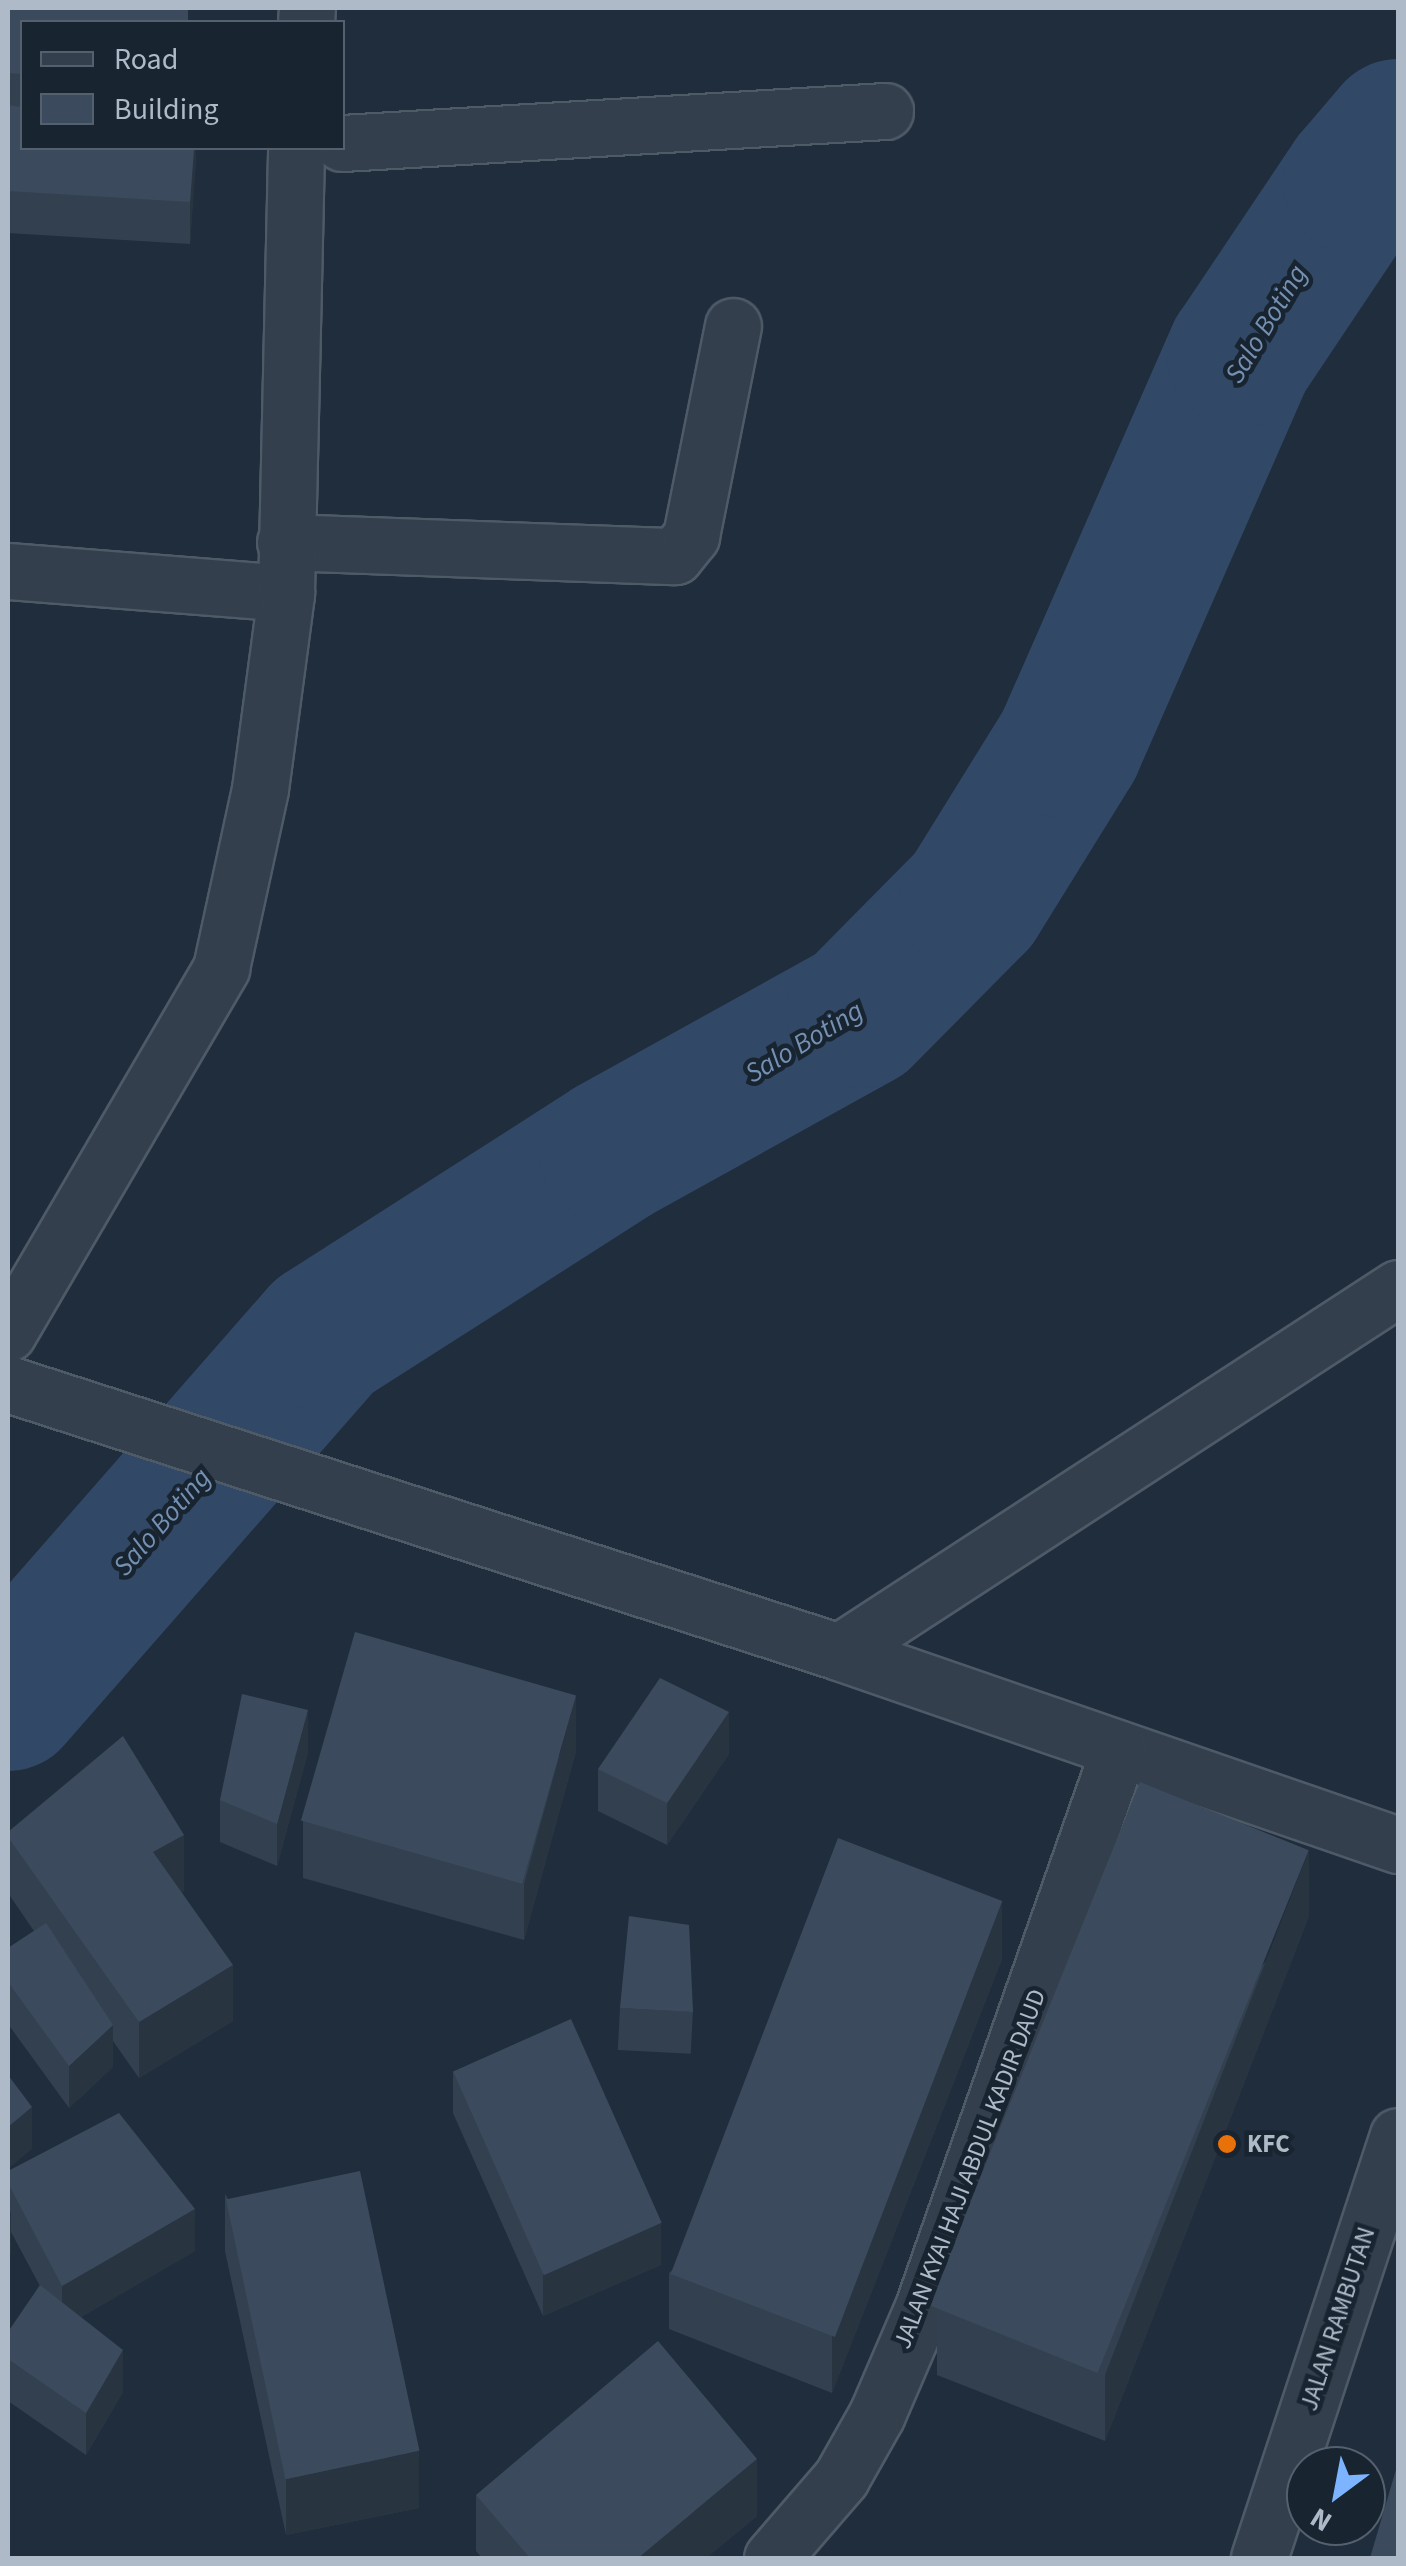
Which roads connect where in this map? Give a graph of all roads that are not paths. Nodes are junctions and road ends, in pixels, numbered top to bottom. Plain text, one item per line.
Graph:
1 (885, 111) dead end
2 (345, 143) edge
3 (296, 150) edge
4 (734, 326) dead end
5 (286, 568) junction
6 (8, 571) edge
7 (1398, 1288) edge
8 (8, 1333) edge
9 (8, 1384) edge
10 (840, 1652) junction
11 (1118, 1752) junction
12 (1398, 1845) edge
13 (1398, 2136) edge
14 (772, 2558) edge
15 (1259, 2558) edge

1 - 2 street
3 - 5 street
4 - 5 street
5 - 6 street
5 - 8 street
7 - 10 street
9 - 10 street
10 - 11 street
11 - 12 street
11 - 14 street, JALAN KYAI HAJI ABDUL KADIR DAUD
13 - 15 street, JALAN RAMBUTAN

